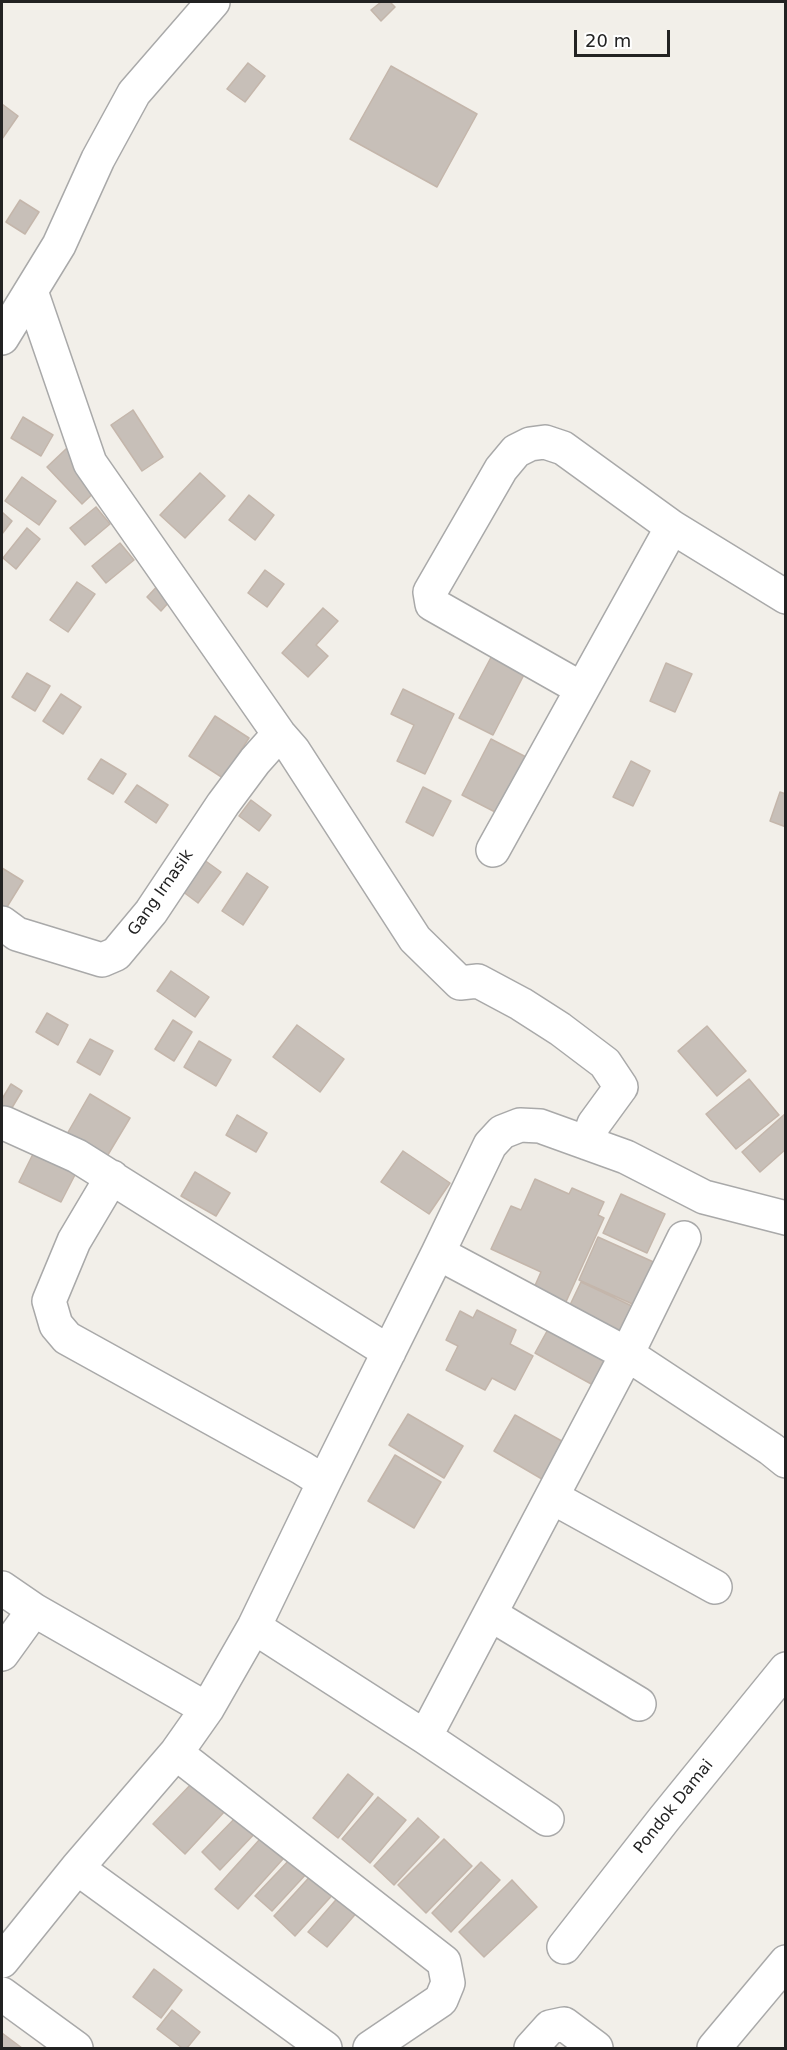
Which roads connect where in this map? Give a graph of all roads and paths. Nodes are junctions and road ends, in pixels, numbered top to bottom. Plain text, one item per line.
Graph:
1 (213, 2) edge
2 (31, 291) junction
3 (2, 338) edge
4 (672, 527) junction
5 (775, 590) edge
6 (582, 689) junction
7 (279, 734) junction
8 (493, 850) dead end
9 (2, 923) edge
10 (4, 1123) dead end
11 (587, 1143) junction
12 (112, 1177) junction
13 (786, 1218) edge
14 (684, 1238) dead end
15 (438, 1253) junction
16 (389, 1352) junction
17 (627, 1354) junction
18 (786, 1461) edge
19 (324, 1482) junction
20 (552, 1497) junction
21 (715, 1587) dead end
22 (2, 1588) edge
23 (490, 1614) junction
24 (28, 1618) dead end
25 (254, 1628) junction
26 (2, 1654) edge
27 (786, 1669) edge
28 (639, 1704) dead end
29 (207, 1709) junction
30 (425, 1737) junction
31 (176, 1754) junction
32 (547, 1819) dead end
33 (77, 1868) junction
34 (564, 1947) dead end
35 (2, 1961) edge
36 (786, 1962) edge
37 (2, 1994) edge
38 (76, 2049) edge
39 (325, 2049) edge
40 (369, 2049) edge
41 (531, 2049) edge
42 (596, 2049) edge
43 (714, 2049) edge

1 - 2 street
2 - 3 street
2 - 7 street
4 - 5 street
4 - 6 street
4 - 6 street
6 - 8 street
7 - 9 street, Gang Irnasik
7 - 11 street
10 - 12 street
11 - 13 street
11 - 15 street
12 - 16 street
12 - 19 street
14 - 17 street
15 - 16 street
15 - 17 street
16 - 19 street
17 - 18 street
17 - 20 street
19 - 25 street
20 - 21 street
20 - 23 street
22 - 29 street
23 - 28 street
23 - 30 street
24 - 26 street
25 - 29 street
25 - 30 street
27 - 34 street, Pondok Damai
29 - 31 street
30 - 32 street
31 - 33 street
31 - 40 street
33 - 35 street
33 - 39 street
36 - 43 street
37 - 38 street
41 - 42 street

